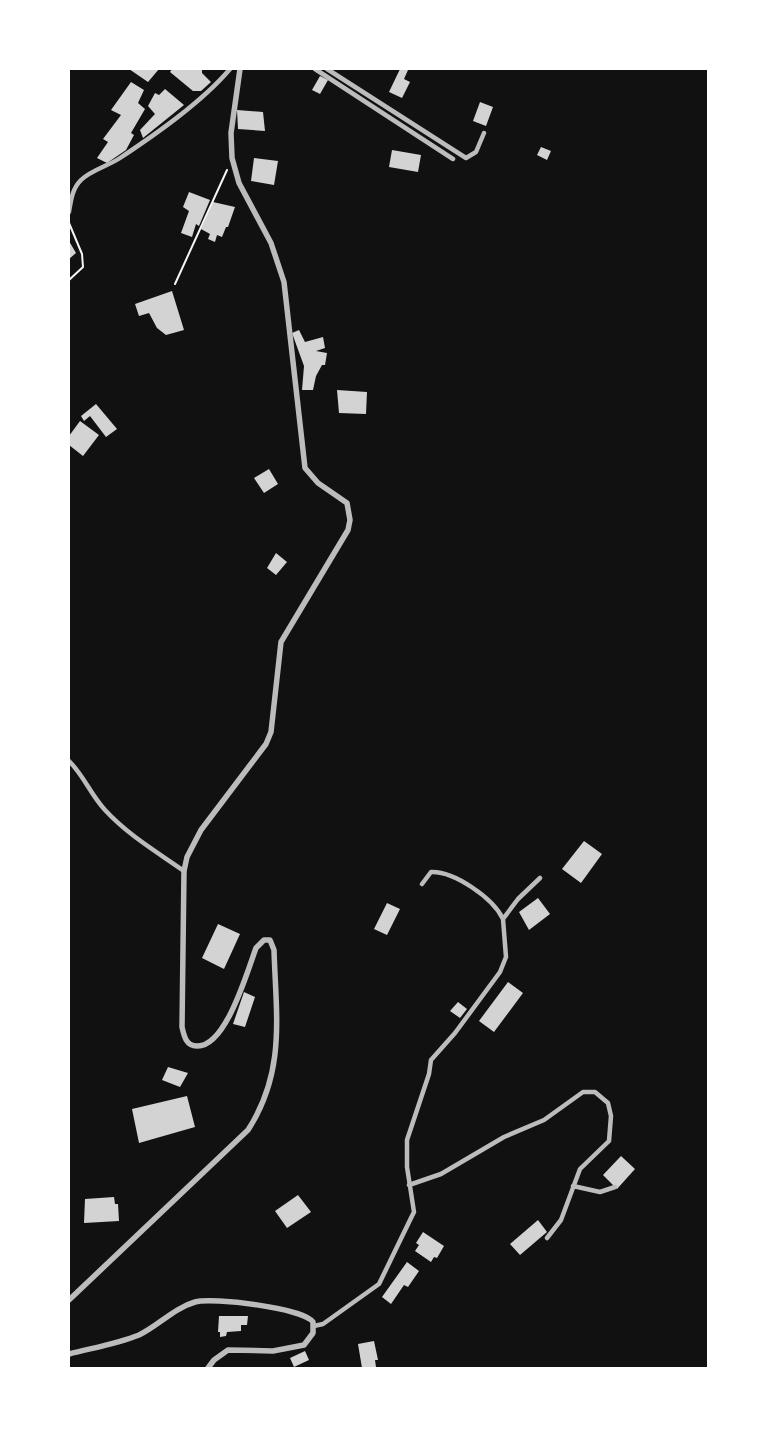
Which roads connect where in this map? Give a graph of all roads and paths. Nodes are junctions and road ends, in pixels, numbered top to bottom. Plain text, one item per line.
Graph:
1 (230, 69) edge
2 (240, 69) edge
3 (315, 69) edge
4 (326, 69) edge
5 (484, 133) dead end
6 (232, 158) junction
7 (453, 159) dead end
8 (69, 212) edge
9 (69, 223) edge
10 (69, 280) edge
11 (175, 284) dead end
12 (69, 761) edge
13 (184, 871) junction
14 (540, 878) dead end
15 (422, 884) dead end
16 (503, 919) junction
17 (410, 1185) junction
18 (573, 1186) junction
19 (615, 1187) dead end
20 (547, 1238) dead end
21 (69, 1300) edge
22 (314, 1326) junction
23 (69, 1354) edge
24 (208, 1368) edge

1 - 8 street
2 - 6 street
3 - 7 street
4 - 5 street
6 - 11 path
6 - 13 street
9 - 10 path
12 - 13 street
13 - 21 street
14 - 16 street
15 - 16 street
16 - 17 street
17 - 18 street
17 - 22 street
18 - 19 street
18 - 20 street
22 - 23 street
22 - 24 street

